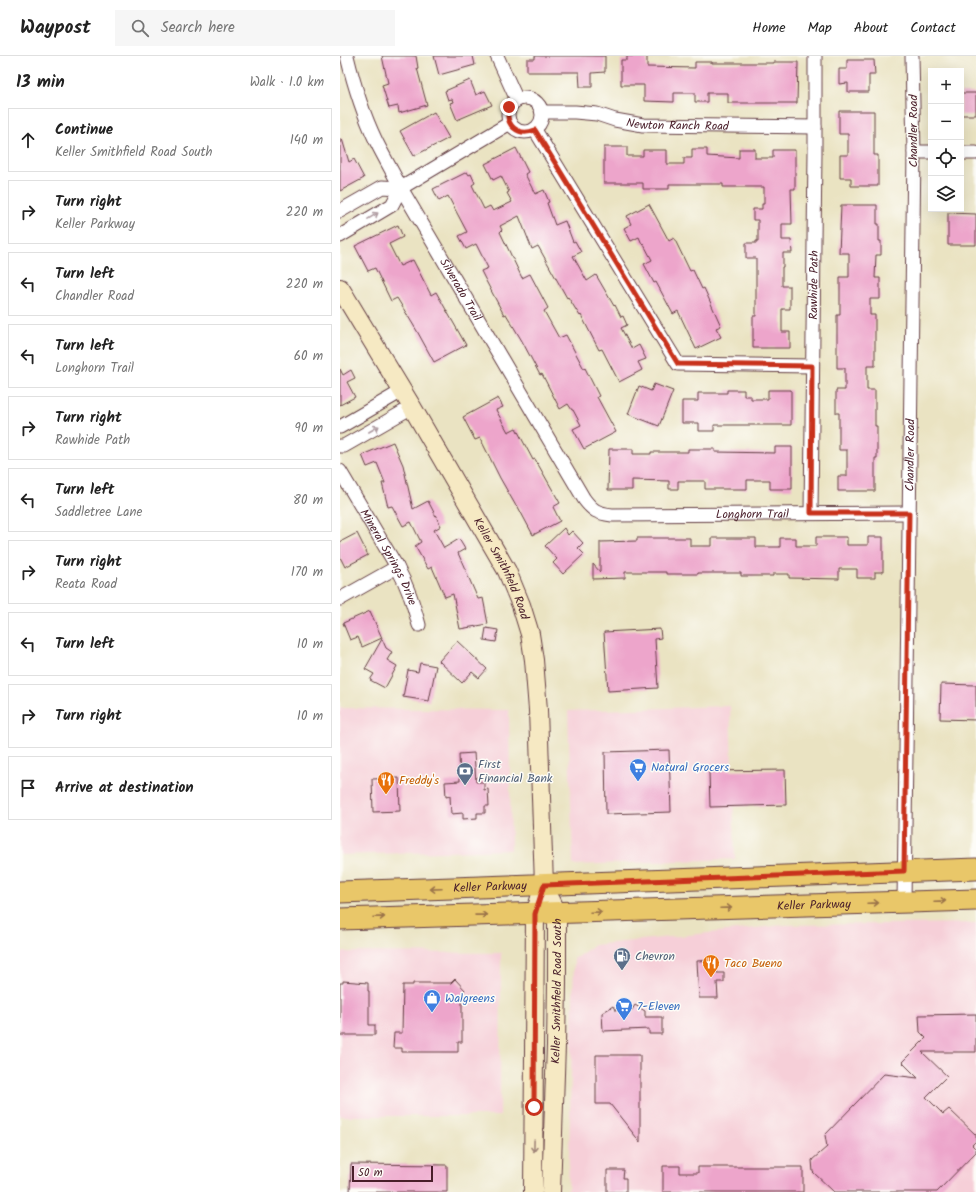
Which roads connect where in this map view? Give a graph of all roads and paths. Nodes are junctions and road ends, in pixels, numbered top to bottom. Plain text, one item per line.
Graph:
1 (347, 56) edge
2 (497, 56) edge
3 (815, 56) edge
4 (912, 56) edge
5 (517, 100) junction
6 (542, 112) junction
7 (510, 123) junction
8 (815, 127) junction
9 (535, 130) junction
10 (914, 152) junction
11 (928, 152) edge
12 (964, 153) edge
13 (976, 153) edge
14 (401, 188) junction
15 (340, 211) edge
16 (340, 236) edge
17 (340, 288) edge
18 (812, 366) junction
19 (402, 392) junction
20 (412, 407) junction
21 (340, 427) edge
22 (340, 446) edge
23 (340, 471) edge
24 (596, 511) joint
25 (811, 513) junction
26 (909, 513) junction
27 (397, 567) junction
28 (340, 599) edge
29 (419, 625) dead end
30 (976, 869) edge
31 (904, 871) junction
32 (544, 885) junction
33 (340, 892) edge
34 (976, 900) edge
35 (904, 902) junction
36 (557, 913) junction
37 (535, 914) junction
38 (340, 919) edge
39 (533, 1192) edge
40 (551, 1192) edge

1 - 14 street, Silverado Trail
2 - 5 street
3 - 8 street, Rawhide Path
4 - 10 street, Chandler Road
5 - 6 street
5 - 7 street
6 - 8 street, Newton Ranch Road
6 - 9 street
7 - 9 street
7 - 14 street
8 - 18 street, Rawhide Path
9 - 18 street
10 - 11 street
10 - 26 street, Chandler Road
12 - 13 street
14 - 15 street
16 -> 14 street
14 - 24 street, Silverado Trail
17 - 19 main road, Keller Smithfield Road
18 - 25 street, Rawhide Path
19 - 20 main road, Keller Smithfield Road
19 - 21 street
22 -> 20 street
20 - 32 main road, Keller Smithfield Road
23 - 27 street, Mineral Springs Drive
24 - 25 street, Longhorn Trail
25 - 26 street, Longhorn Trail
26 - 31 street, Chandler Road
27 - 28 street
27 - 29 street, Mineral Springs Drive
30 - 31 main road, Keller Parkway
31 - 32 main road, Keller Parkway
31 - 35 street, Chandler Road
32 -> 33 main road, Keller Parkway
32 - 36 main road, Keller Smithfield Road South
32 - 37 main road, Keller Smithfield Road South
35 -> 34 main road, Keller Parkway
36 -> 35 main road, Keller Parkway
36 - 37 main road, Keller Parkway
36 - 40 main road, Keller Smithfield Road South
38 -> 37 main road, Keller Parkway
37 -> 39 main road, Keller Smithfield Road South

